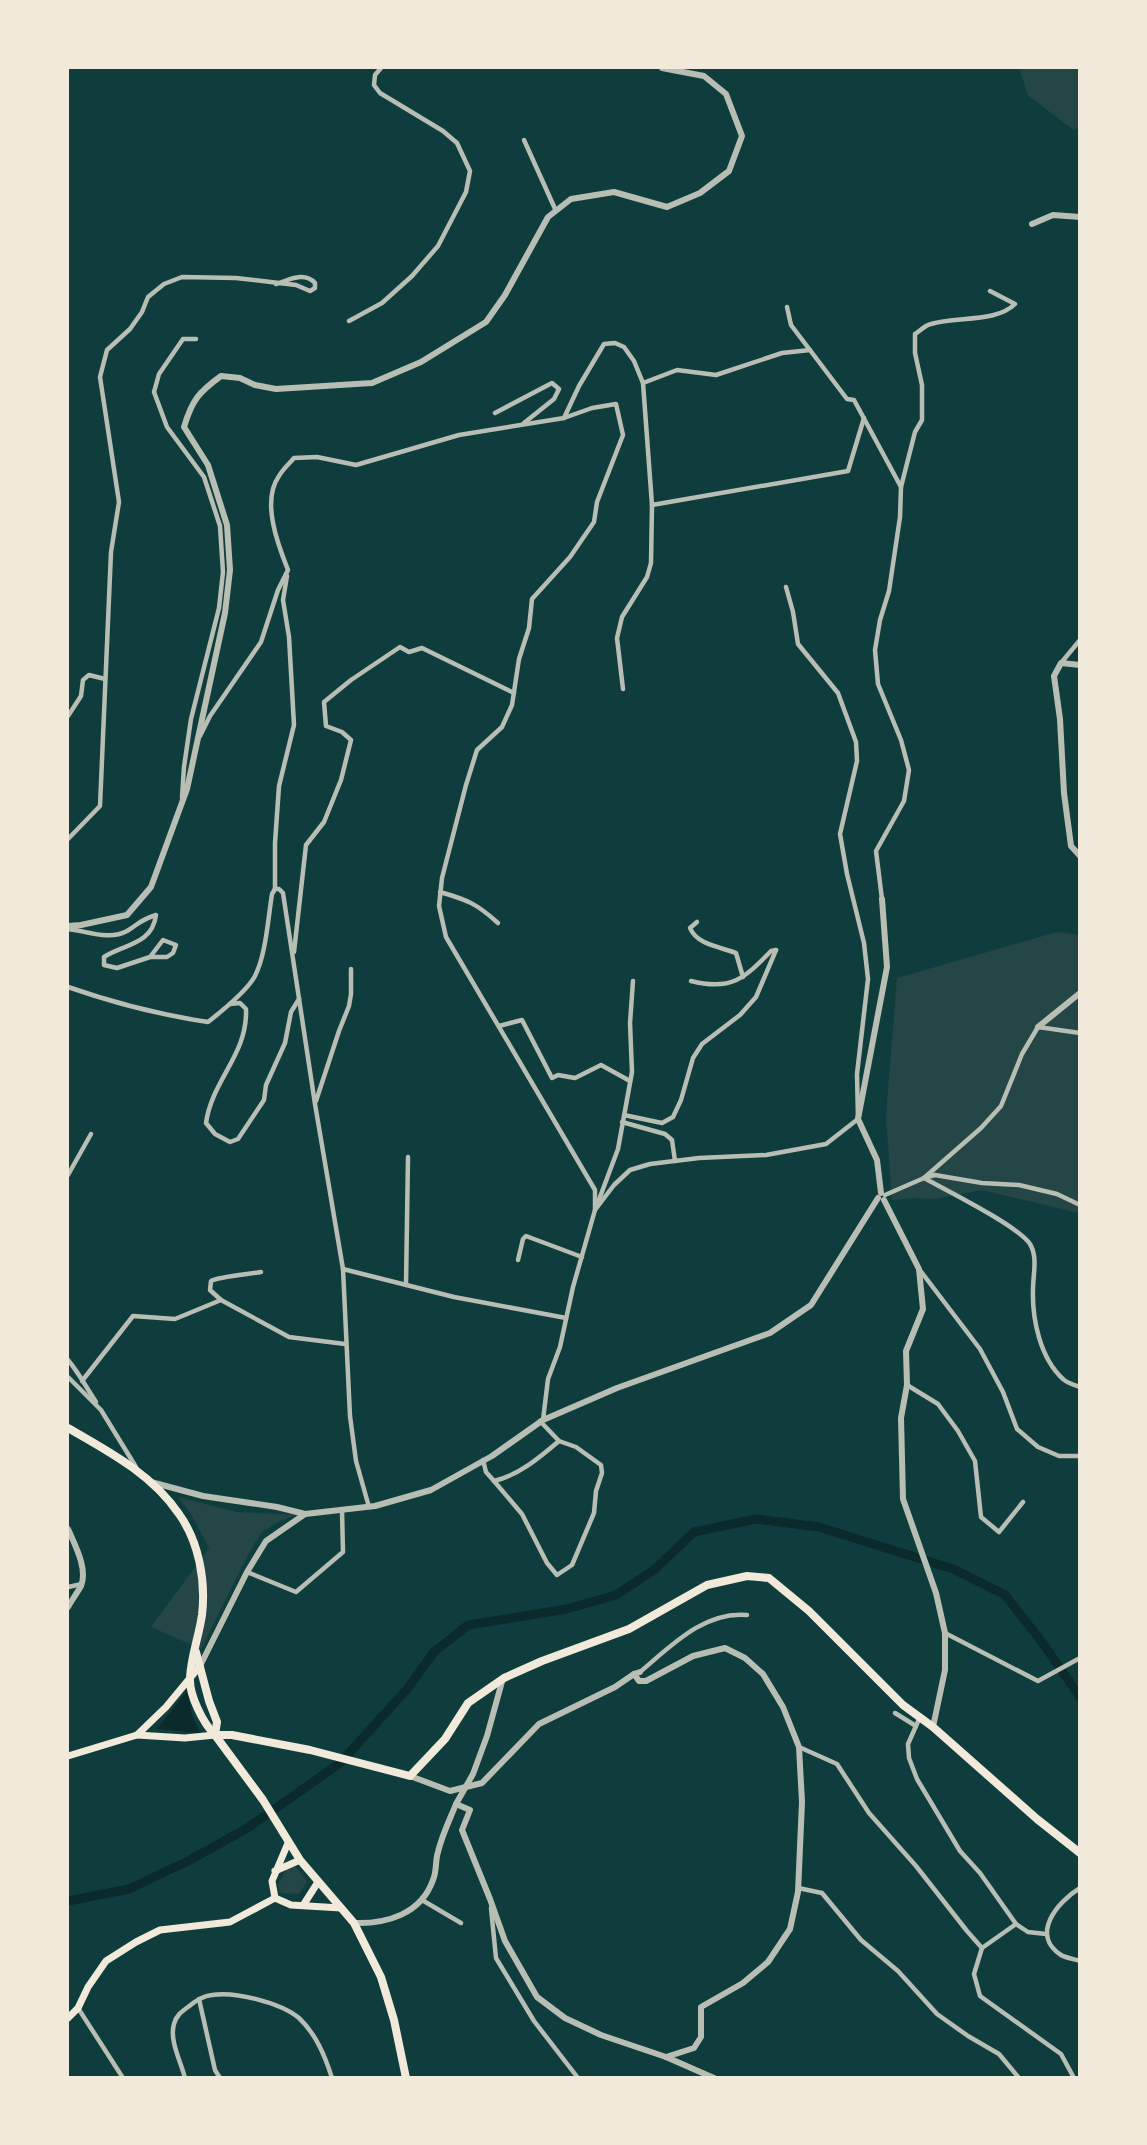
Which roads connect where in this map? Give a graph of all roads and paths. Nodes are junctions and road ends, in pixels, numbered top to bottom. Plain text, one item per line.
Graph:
1 (381, 68) edge
2 (662, 68) edge
3 (524, 140) dead end
4 (556, 211) junction
5 (1080, 217) edge
6 (1032, 224) dead end
7 (276, 284) junction
8 (990, 291) dead end
9 (787, 307) dead end
10 (349, 321) dead end
11 (196, 339) dead end
12 (810, 350) junction
13 (643, 383) junction
14 (495, 413) dead end
15 (564, 418) junction
16 (864, 418) junction
17 (522, 425) junction
18 (901, 487) junction
19 (652, 505) junction
20 (288, 570) junction
21 (786, 587) dead end
22 (1080, 640) edge
23 (1061, 663) junction
24 (1080, 665) edge
25 (105, 679) junction
26 (623, 689) dead end
27 (514, 693) junction
28 (68, 716) edge
29 (194, 750) junction
30 (182, 798) junction
31 (68, 840) edge
32 (1080, 856) edge
33 (274, 889) junction
34 (440, 892) junction
35 (882, 898) joint
36 (697, 922) dead end
37 (498, 923) dead end
38 (68, 928) edge
39 (150, 957) junction
40 (293, 957) junction
41 (351, 969) dead end
42 (743, 977) junction
43 (633, 981) dead end
44 (690, 981) dead end
45 (68, 987) edge
46 (1080, 993) edge
47 (299, 998) junction
48 (230, 1004) junction
49 (499, 1026) junction
50 (1038, 1027) junction
51 (1080, 1033) edge
52 (630, 1082) junction
53 (315, 1104) junction
54 (624, 1116) junction
55 (858, 1119) junction
56 (622, 1122) junction
57 (91, 1134) dead end
58 (408, 1157) dead end
59 (675, 1161) junction
60 (68, 1175) edge
61 (924, 1178) junction
62 (882, 1197) junction
63 (1080, 1205) edge
64 (595, 1210) junction
65 (582, 1257) junction
66 (518, 1260) dead end
67 (344, 1269) junction
68 (919, 1269) junction
69 (261, 1272) dead end
70 (406, 1285) junction
71 (222, 1300) junction
72 (566, 1318) junction
73 (345, 1344) junction
74 (68, 1360) edge
75 (68, 1377) edge
76 (82, 1380) junction
77 (907, 1385) junction
78 (1080, 1387) edge
79 (101, 1410) junction
80 (542, 1420) junction
81 (68, 1428) edge
82 (559, 1441) junction
83 (1080, 1456) edge
84 (483, 1460) junction
85 (139, 1472) junction
86 (494, 1481) junction
87 (150, 1482) junction
88 (1023, 1502) dead end
89 (369, 1507) junction
90 (342, 1511) junction
91 (304, 1514) junction
92 (68, 1529) edge
93 (247, 1572) junction
94 (82, 1584) junction
95 (68, 1587) edge
96 (68, 1607) edge
97 (747, 1615) dead end
98 (945, 1633) junction
99 (195, 1648) junction
100 (1080, 1658) edge
101 (200, 1666) junction
102 (637, 1673) junction
103 (504, 1678) junction
104 (190, 1680) junction
105 (895, 1713) dead end
106 (920, 1717) junction
107 (916, 1726) junction
108 (933, 1727) junction
109 (137, 1735) junction
110 (215, 1735) junction
111 (799, 1747) junction
112 (68, 1756) edge
113 (410, 1776) junction
114 (466, 1785) junction
115 (456, 1804) junction
116 (286, 1839) junction
117 (1080, 1853) edge
118 (300, 1860) junction
119 (275, 1871) junction
120 (318, 1882) junction
121 (798, 1888) junction
122 (1080, 1888) edge
123 (275, 1898) junction
124 (490, 1899) junction
125 (422, 1900) junction
126 (304, 1904) junction
127 (341, 1908) junction
128 (354, 1923) junction
129 (460, 1923) dead end
130 (1016, 1924) junction
131 (1046, 1934) junction
132 (982, 1948) junction
133 (1080, 1961) edge
134 (199, 1999) junction
135 (78, 2008) junction
136 (68, 2017) edge
137 (666, 2056) junction
138 (123, 2078) edge
139 (185, 2078) edge
140 (220, 2078) edge
141 (332, 2078) edge
142 (406, 2078) edge
143 (578, 2078) edge
144 (714, 2078) edge
145 (1019, 2078) edge
146 (1074, 2078) edge

1 - 10 street
2 - 4 street
3 - 4 street
4 - 29 street
5 - 6 street
7 - 7 street
7 - 25 street
8 - 18 street
9 - 12 street
11 - 30 street
12 - 13 street
12 - 16 street
13 - 15 street
13 - 19 street
14 - 17 street
15 - 17 street
15 - 27 street
16 - 18 street
16 - 19 street
17 - 20 street
18 - 35 street
19 - 26 street
20 - 29 street
20 - 33 street
21 - 55 street
22 - 23 street
23 - 24 street
23 - 32 street
25 - 28 street
25 - 31 street
27 - 34 street
27 - 40 street
29 - 30 street
30 - 38 street
33 - 40 street
33 - 48 street
34 - 37 street
34 - 49 street
35 - 55 street
36 - 42 street
38 - 39 street
39 - 39 street
40 - 47 street
41 - 53 street
42 - 44 street
42 - 54 street
43 - 52 street
45 - 48 street
46 - 50 street
47 - 48 street
47 - 53 street
49 - 52 street
49 - 64 street
50 - 51 street
50 - 61 street
52 - 54 street
53 - 67 street
54 - 56 street
55 - 59 street
55 - 62 street
56 - 59 street
56 - 64 street
57 - 60 street
58 - 70 street
59 - 64 street
61 - 62 street
61 - 63 street
61 - 78 street
62 - 68 street
62 - 80 street
64 - 65 street
65 - 66 street
65 - 72 street
67 - 70 street
67 - 73 street
68 - 77 street
68 - 83 street
69 - 71 street
70 - 72 street
71 - 73 street
71 - 76 street
72 - 80 street
73 - 89 street
74 - 76 street
75 - 79 street
76 - 79 street
77 - 88 street
77 - 98 street
79 - 85 street
80 - 82 street
80 - 84 street
81 - 85 highway
82 - 86 street
82 - 86 street
84 - 86 street
84 - 89 street
85 - 87 highway
87 - 91 street
87 - 99 highway
89 - 90 street
90 - 91 street
90 - 93 street
91 - 93 street
92 - 94 street
93 - 101 street
94 - 95 street
94 - 96 street
97 - 102 street
98 - 100 street
98 - 108 street
99 - 101 highway
99 - 104 highway
101 - 104 main road
101 - 110 highway
102 - 111 street
102 - 114 street
103 - 106 main road
103 - 113 main road
103 - 114 street
104 - 109 main road
104 - 110 highway
105 - 107 street
106 - 107 street
106 - 108 main road
107 - 130 street
108 - 117 main road
109 - 110 main road
109 - 112 main road
110 - 113 main road
110 - 116 highway
111 - 121 street
111 - 132 street
113 - 114 street
114 - 115 street
115 - 124 street
115 - 125 street
116 - 118 highway
116 - 119 main road
118 - 119 main road
118 - 120 highway
119 - 123 main road
120 - 126 main road
120 - 127 highway
121 - 137 street
121 - 145 street
122 - 131 street
123 - 126 main road
123 - 135 main road
124 - 137 street
124 - 143 street
125 - 128 street
125 - 129 street
126 - 127 main road
127 - 128 highway
128 - 142 highway
130 - 131 street
130 - 132 street
131 - 133 street
132 - 146 street
134 - 139 street
134 - 140 street
134 - 141 street
135 - 136 main road
135 - 138 street
137 - 144 street

